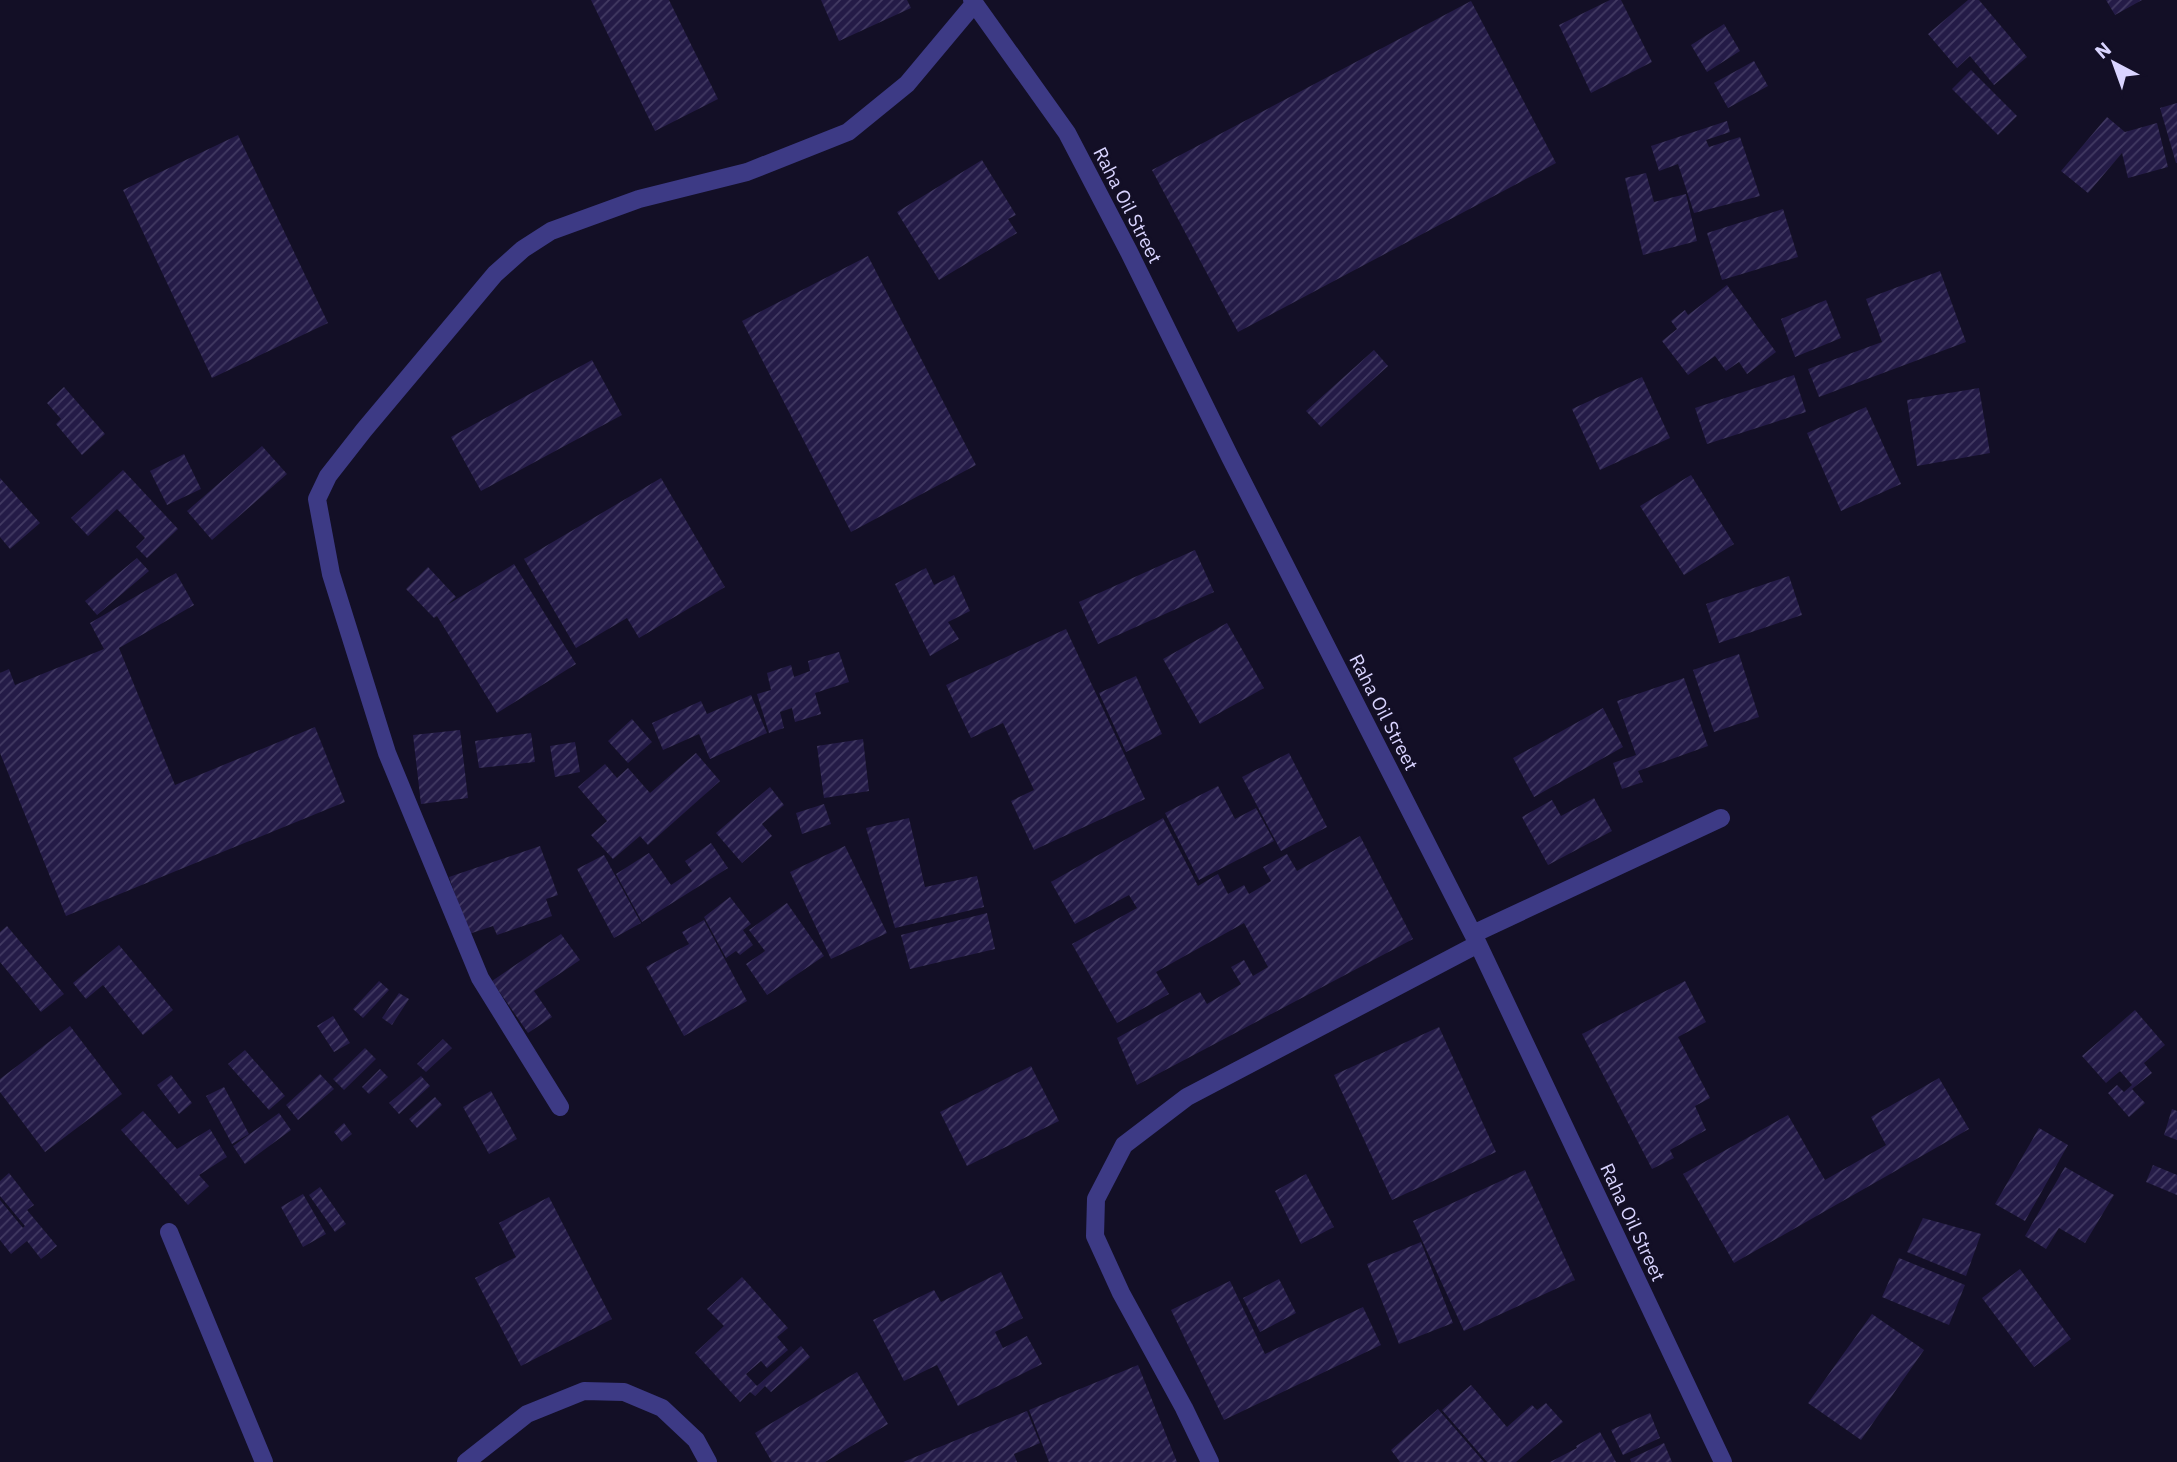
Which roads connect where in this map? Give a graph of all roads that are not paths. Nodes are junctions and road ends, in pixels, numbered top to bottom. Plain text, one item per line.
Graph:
1 (973, 2) edge
2 (1721, 818) dead end
3 (1476, 939) junction
4 (560, 1107) dead end
5 (169, 1232) dead end
6 (264, 1462) edge
7 (466, 1462) edge
8 (708, 1462) edge
9 (1210, 1462) edge
10 (1723, 1462) edge

1 - 3 street, Raha Oil Street
1 - 4 street
2 - 3 street
3 - 9 street
3 - 10 street, Raha Oil Street
5 - 6 street
7 - 8 street

